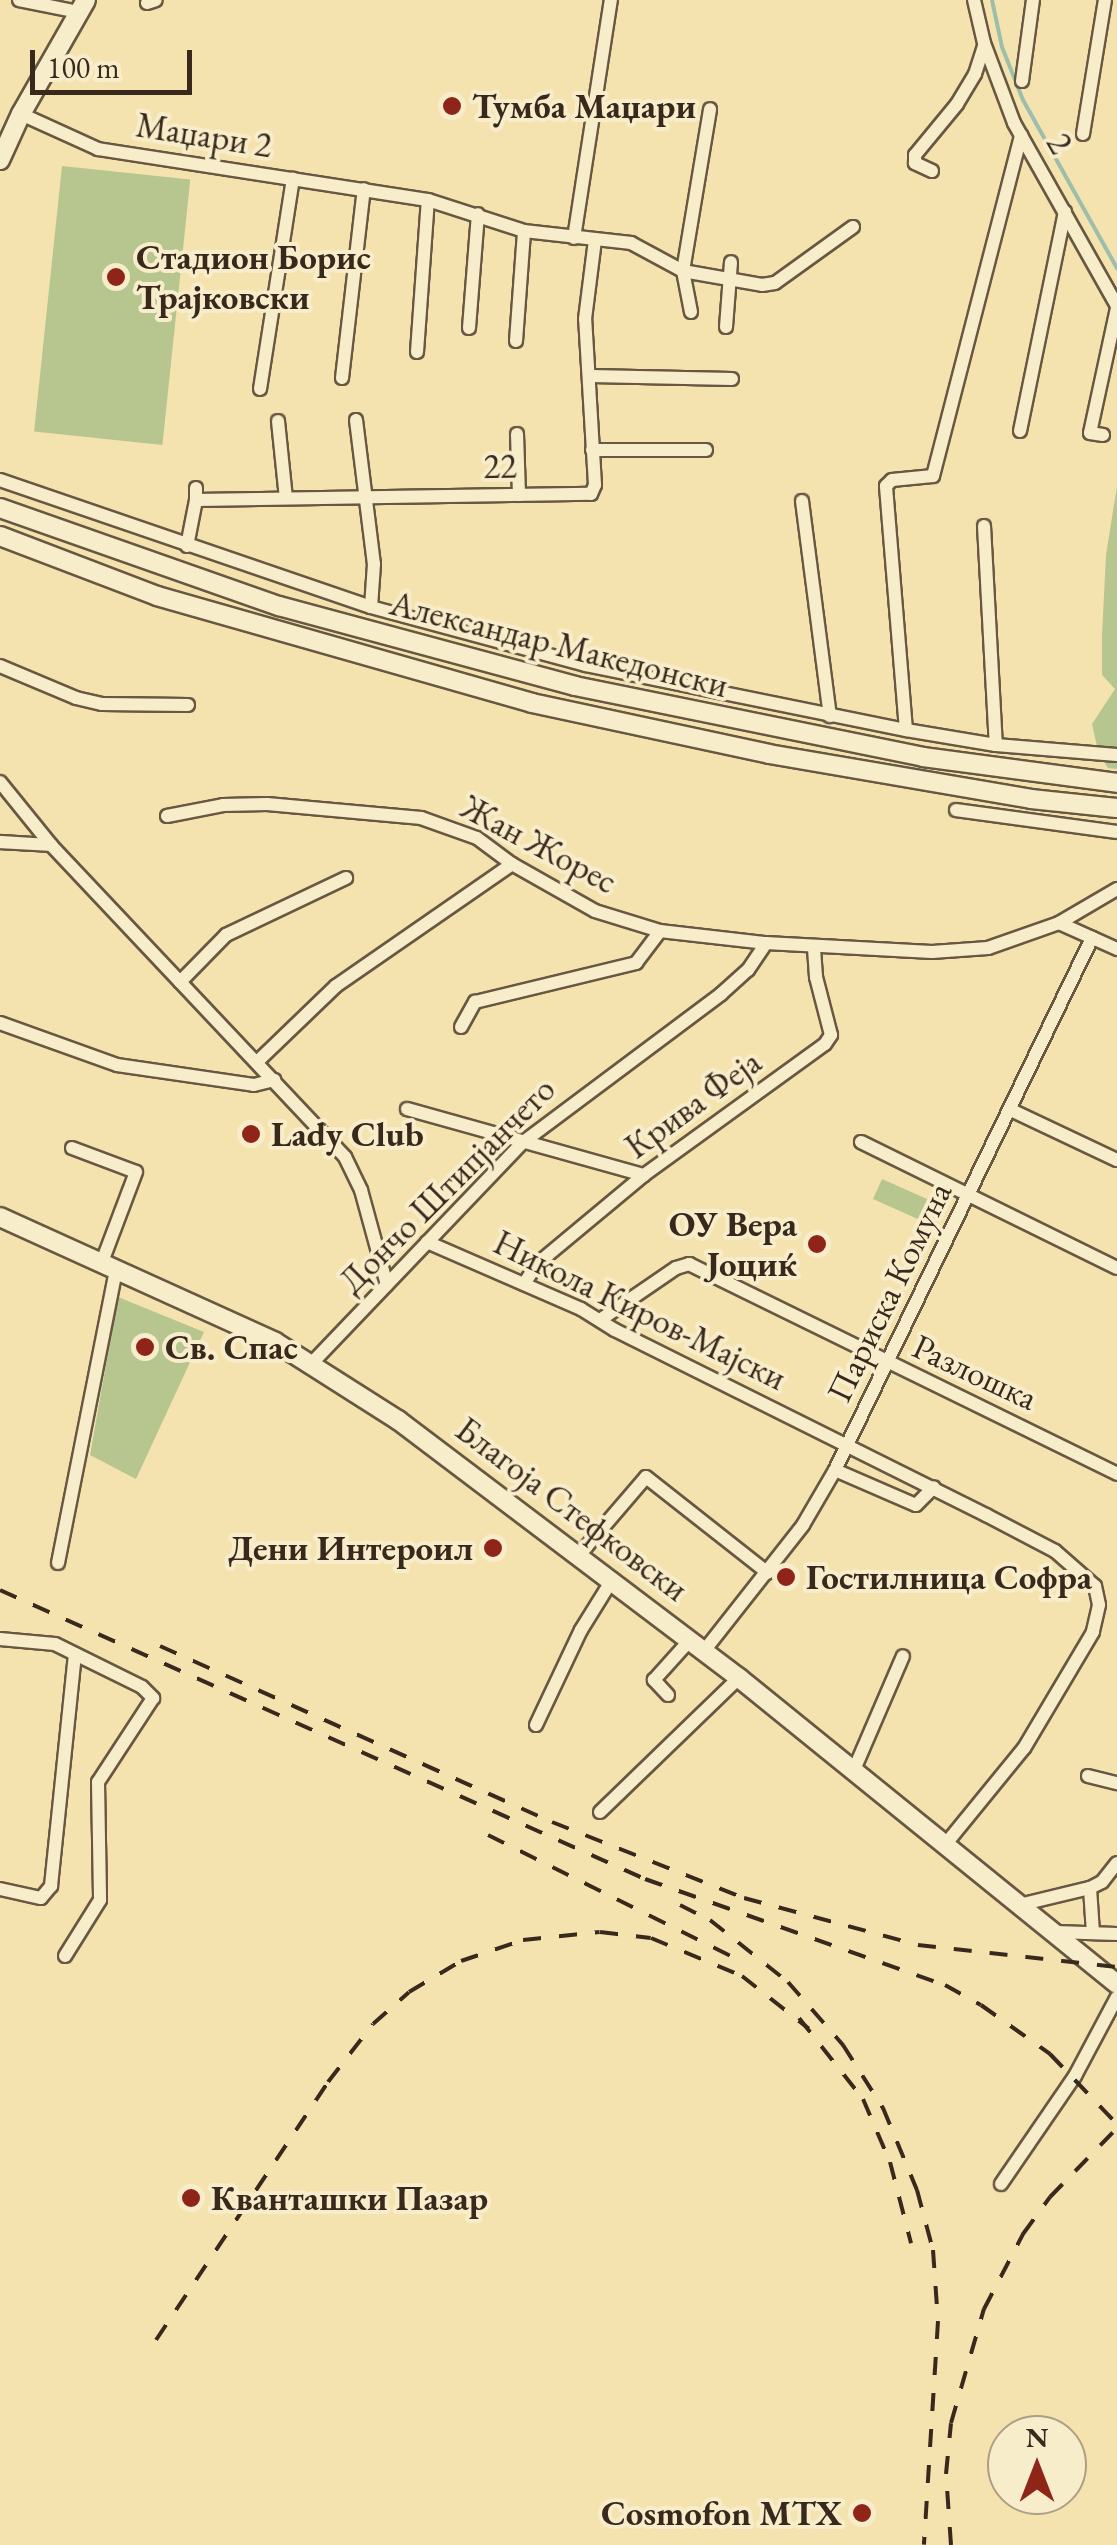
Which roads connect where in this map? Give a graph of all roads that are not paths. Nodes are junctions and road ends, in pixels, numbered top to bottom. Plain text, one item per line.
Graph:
1 (19, 0) edge
2 (611, 0) edge
3 (974, 0) edge
4 (1033, 0) edge
5 (1105, 0) edge
6 (82, 6) edge
7 (984, 44) junction
8 (1022, 81) dead end
9 (710, 109) dead end
10 (21, 114) junction
11 (1083, 134) dead end
12 (1021, 135) junction
13 (0, 160) edge
14 (932, 171) dead end
15 (293, 178) junction
16 (364, 189) junction
17 (428, 200) junction
18 (1064, 212) junction
19 (478, 214) junction
20 (853, 227) dead end
21 (524, 232) junction
22 (574, 238) junction
23 (595, 240) junction
24 (732, 262) dead end
25 (683, 271) junction
26 (730, 280) junction
27 (1117, 307) edge
28 (691, 312) dead end
29 (726, 327) dead end
30 (469, 328) dead end
31 (516, 342) dead end
32 (417, 352) dead end
33 (591, 376) junction
34 (342, 378) dead end
35 (732, 380) dead end
36 (260, 389) dead end
37 (356, 420) dead end
38 (278, 421) dead end
39 (1020, 431) dead end
40 (517, 434) dead end
41 (1103, 435) dead end
42 (592, 450) junction
43 (706, 450) dead end
44 (0, 480) edge
45 (519, 496) junction
46 (286, 498) junction
47 (366, 499) junction
48 (802, 501) dead end
49 (0, 508) edge
50 (984, 526) dead end
51 (0, 536) edge
52 (187, 546) junction
53 (371, 607) junction
54 (0, 666) edge
55 (188, 705) dead end
56 (830, 716) junction
57 (906, 730) junction
58 (996, 745) junction
59 (1117, 754) edge
60 (0, 782) edge
61 (1117, 783) edge
62 (1117, 808) edge
63 (956, 810) dead end
64 (167, 816) dead end
65 (1117, 832) edge
66 (0, 842) edge
67 (50, 844) junction
68 (512, 864) junction
69 (346, 878) dead end
70 (1117, 889) edge
71 (1059, 923) junction
72 (660, 930) junction
73 (1092, 938) junction
74 (766, 943) junction
75 (814, 946) junction
76 (1117, 949) edge
77 (180, 982) junction
78 (0, 1023) edge
79 (461, 1027) dead end
80 (258, 1061) junction
81 (274, 1080) junction
82 (407, 1109) dead end
83 (1011, 1110) junction
84 (861, 1142) dead end
85 (522, 1143) junction
86 (72, 1148) dead end
87 (1117, 1160) edge
88 (644, 1176) junction
89 (968, 1198) junction
90 (0, 1217) edge
91 (428, 1242) junction
92 (109, 1266) junction
93 (1117, 1268) edge
94 (524, 1284) junction
95 (387, 1285) junction
96 (600, 1320) junction
97 (312, 1363) junction
98 (886, 1364) junction
99 (848, 1445) junction
100 (835, 1470) junction
101 (1117, 1474) edge
102 (934, 1488) junction
103 (580, 1554) junction
104 (58, 1563) dead end
105 (768, 1573) junction
106 (612, 1580) junction
107 (0, 1639) edge
108 (697, 1646) junction
109 (75, 1654) junction
110 (903, 1656) dead end
111 (739, 1678) junction
112 (668, 1695) dead end
113 (536, 1726) dead end
114 (852, 1772) junction
115 (1088, 1776) dead end
116 (1117, 1783) edge
117 (600, 1812) dead end
118 (945, 1845) junction
119 (1117, 1863) edge
120 (1090, 1888) junction
121 (0, 1889) edge
122 (1020, 1904) junction
123 (1056, 1932) junction
124 (1105, 1933) edge
125 (66, 1956) dead end
126 (1089, 1961) junction
127 (1117, 1984) edge
128 (1117, 1997) edge
129 (1001, 2184) dead end

1 - 6 street
2 - 22 street
3 - 7 street, 2
4 - 8 street
5 - 11 street
6 - 10 street
7 - 12 street, 2
7 - 14 street
9 - 25 street
10 - 13 street
10 - 15 street, Маџари 2
12 - 18 street, 2
12 - 57 street
15 - 16 street
15 - 36 street, Маџари 2
16 - 17 street
16 - 34 street
17 - 19 street
17 - 32 street
18 - 27 street, 2
18 - 39 street
19 - 21 street
19 - 30 street
20 - 26 street
21 - 22 street
21 - 31 street
22 - 23 street
23 - 25 street
23 - 33 street, 22
24 - 26 street
25 - 26 street
25 - 28 street
26 - 29 street
27 - 41 street
33 - 35 street
33 - 42 street, 22
37 - 47 street
38 - 46 street
40 - 45 street
42 - 43 street
42 - 45 street, 22
44 - 52 street
45 - 47 street, 22
46 - 47 street, 22
46 - 52 street, 22
47 - 53 street
48 - 56 street
49 - 61 street, Александар Македонски
50 - 58 street
51 - 62 street, Александар Македонски
52 - 53 street
53 - 56 street
54 - 55 street
56 - 57 street
57 - 58 street
58 - 59 street
60 - 67 street
63 - 65 street
64 - 68 street, Жан Жорес
66 - 67 street
67 - 77 street
68 - 72 street, Жан Жорес
68 - 80 street
69 - 77 street
70 - 71 street, Жан Жорес
71 - 73 street
71 - 75 street, Жан Жорес
72 - 74 street, Жан Жорес
72 - 79 street
73 - 76 street
73 - 83 street, Париска Комуна
74 - 75 street, Жан Жорес
74 - 85 street, Дончо Штипјанчето
75 - 88 street, Крива Феја
77 - 80 street
78 - 81 street
80 - 81 street
81 - 95 street
82 - 85 street
83 - 87 street
83 - 89 street, Париска Комуна
84 - 89 street
85 - 88 street
85 - 91 street, Дончо Штипјанчето
86 - 92 street
88 - 94 street, Крива Феја
89 - 93 street
89 - 98 street, Париска Комуна
90 - 92 street, Благоја Стефковски
91 - 94 street, Никола Киров-Мајски
91 - 95 street, Дончо Штипјанчето
92 - 97 street, Благоја Стефковски
92 - 104 street
94 - 96 street, Никола Киров-Мајски
95 - 97 street, Дончо Штипјанчето
96 - 98 street, Разлошка
96 - 99 street, Никола Киров-Мајски
97 - 103 street, Благоја Стефковски
98 - 99 street, Париска Комуна
98 - 101 street, Разлошка
99 - 100 street, Париска Комуна
99 - 102 street, Никола Киров-Мајски
100 - 102 street
100 - 105 street, Париска Комуна
102 - 118 street, Никола Киров-Мајски
103 - 105 street
103 - 106 street, Благоја Стефковски
105 - 108 street, Париска Комуна
106 - 108 street, Благоја Стефковски
106 - 113 street
107 - 109 street
108 - 111 street, Благоја Стефковски
108 - 112 street, Париска Комуна
109 - 121 street
109 - 125 street
110 - 114 street
111 - 114 street, Благоја Стефковски
111 - 117 street
114 - 118 street, Благоја Стефковски
115 - 116 street
118 - 122 street, Благоја Стефковски
119 - 120 street
120 - 122 street
120 - 124 street
122 - 123 street, Благоја Стефковски
123 - 124 street
123 - 126 street, Благоја Стефковски
124 - 126 street
126 - 127 street, Благоја Стефковски
128 - 129 street

